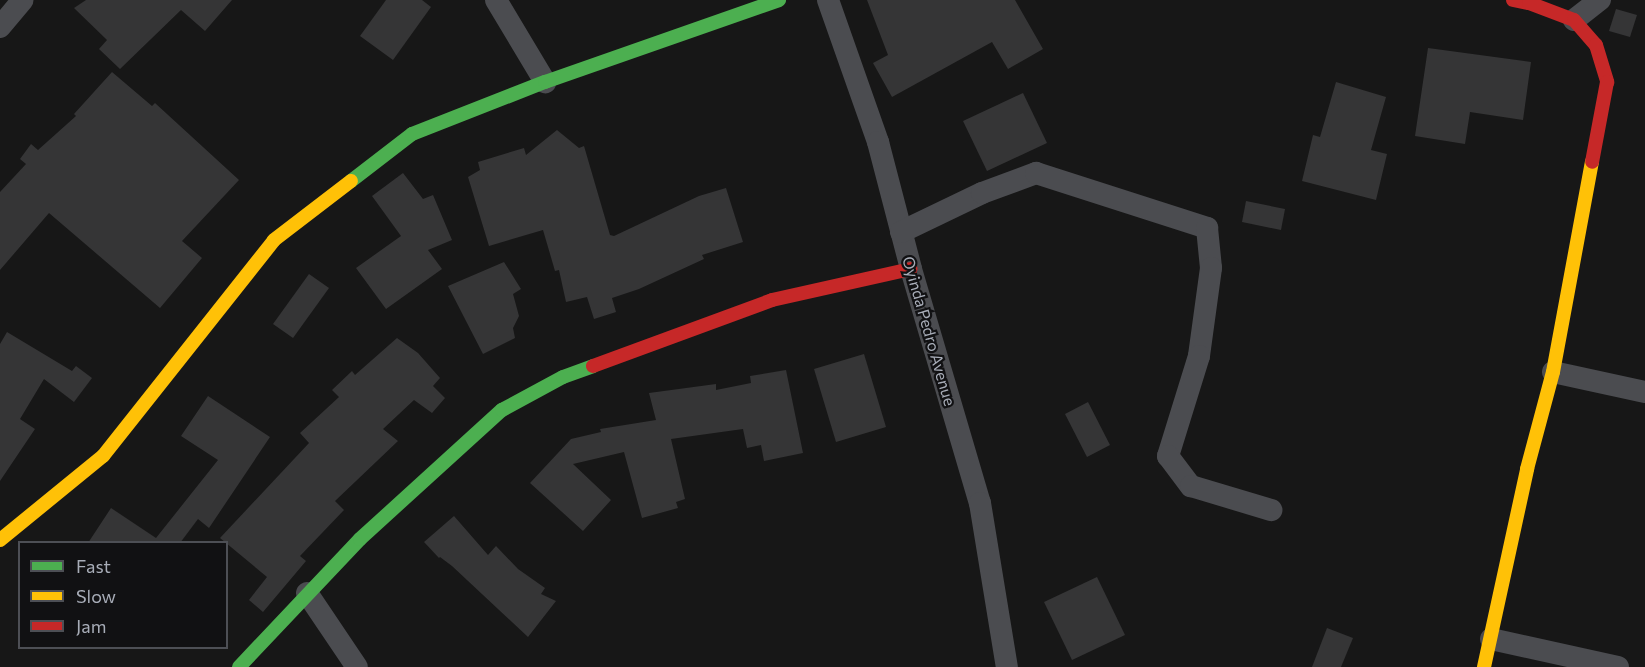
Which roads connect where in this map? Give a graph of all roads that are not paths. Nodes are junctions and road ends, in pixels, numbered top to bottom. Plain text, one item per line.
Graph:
1 (22, 0) edge
2 (496, 0) edge
3 (779, 0) edge
4 (828, 0) edge
5 (1513, 0) edge
6 (1600, 0) edge
7 (1574, 20) junction
8 (0, 27) edge
9 (545, 82) junction
10 (901, 232) junction
11 (911, 269) junction
12 (1553, 372) junction
13 (1645, 392) edge
14 (1271, 510) dead end
15 (0, 540) edge
16 (307, 593) junction
17 (1491, 639) junction
18 (239, 667) edge
19 (357, 667) edge
20 (1007, 667) edge
21 (1484, 667) edge
22 (1618, 667) edge

1 - 8 street
2 - 9 street
3 - 9 street
4 - 10 street, Oyinda Pedro Avenue
5 - 7 street
6 - 7 street
7 - 12 street
9 - 15 street
10 - 11 street, Oyinda Pedro Avenue
10 - 14 street
11 - 16 street
11 - 20 street, Oyinda Pedro Avenue
12 - 13 street
12 - 17 street
16 - 18 street
16 - 19 street
17 - 21 street
17 - 22 street

